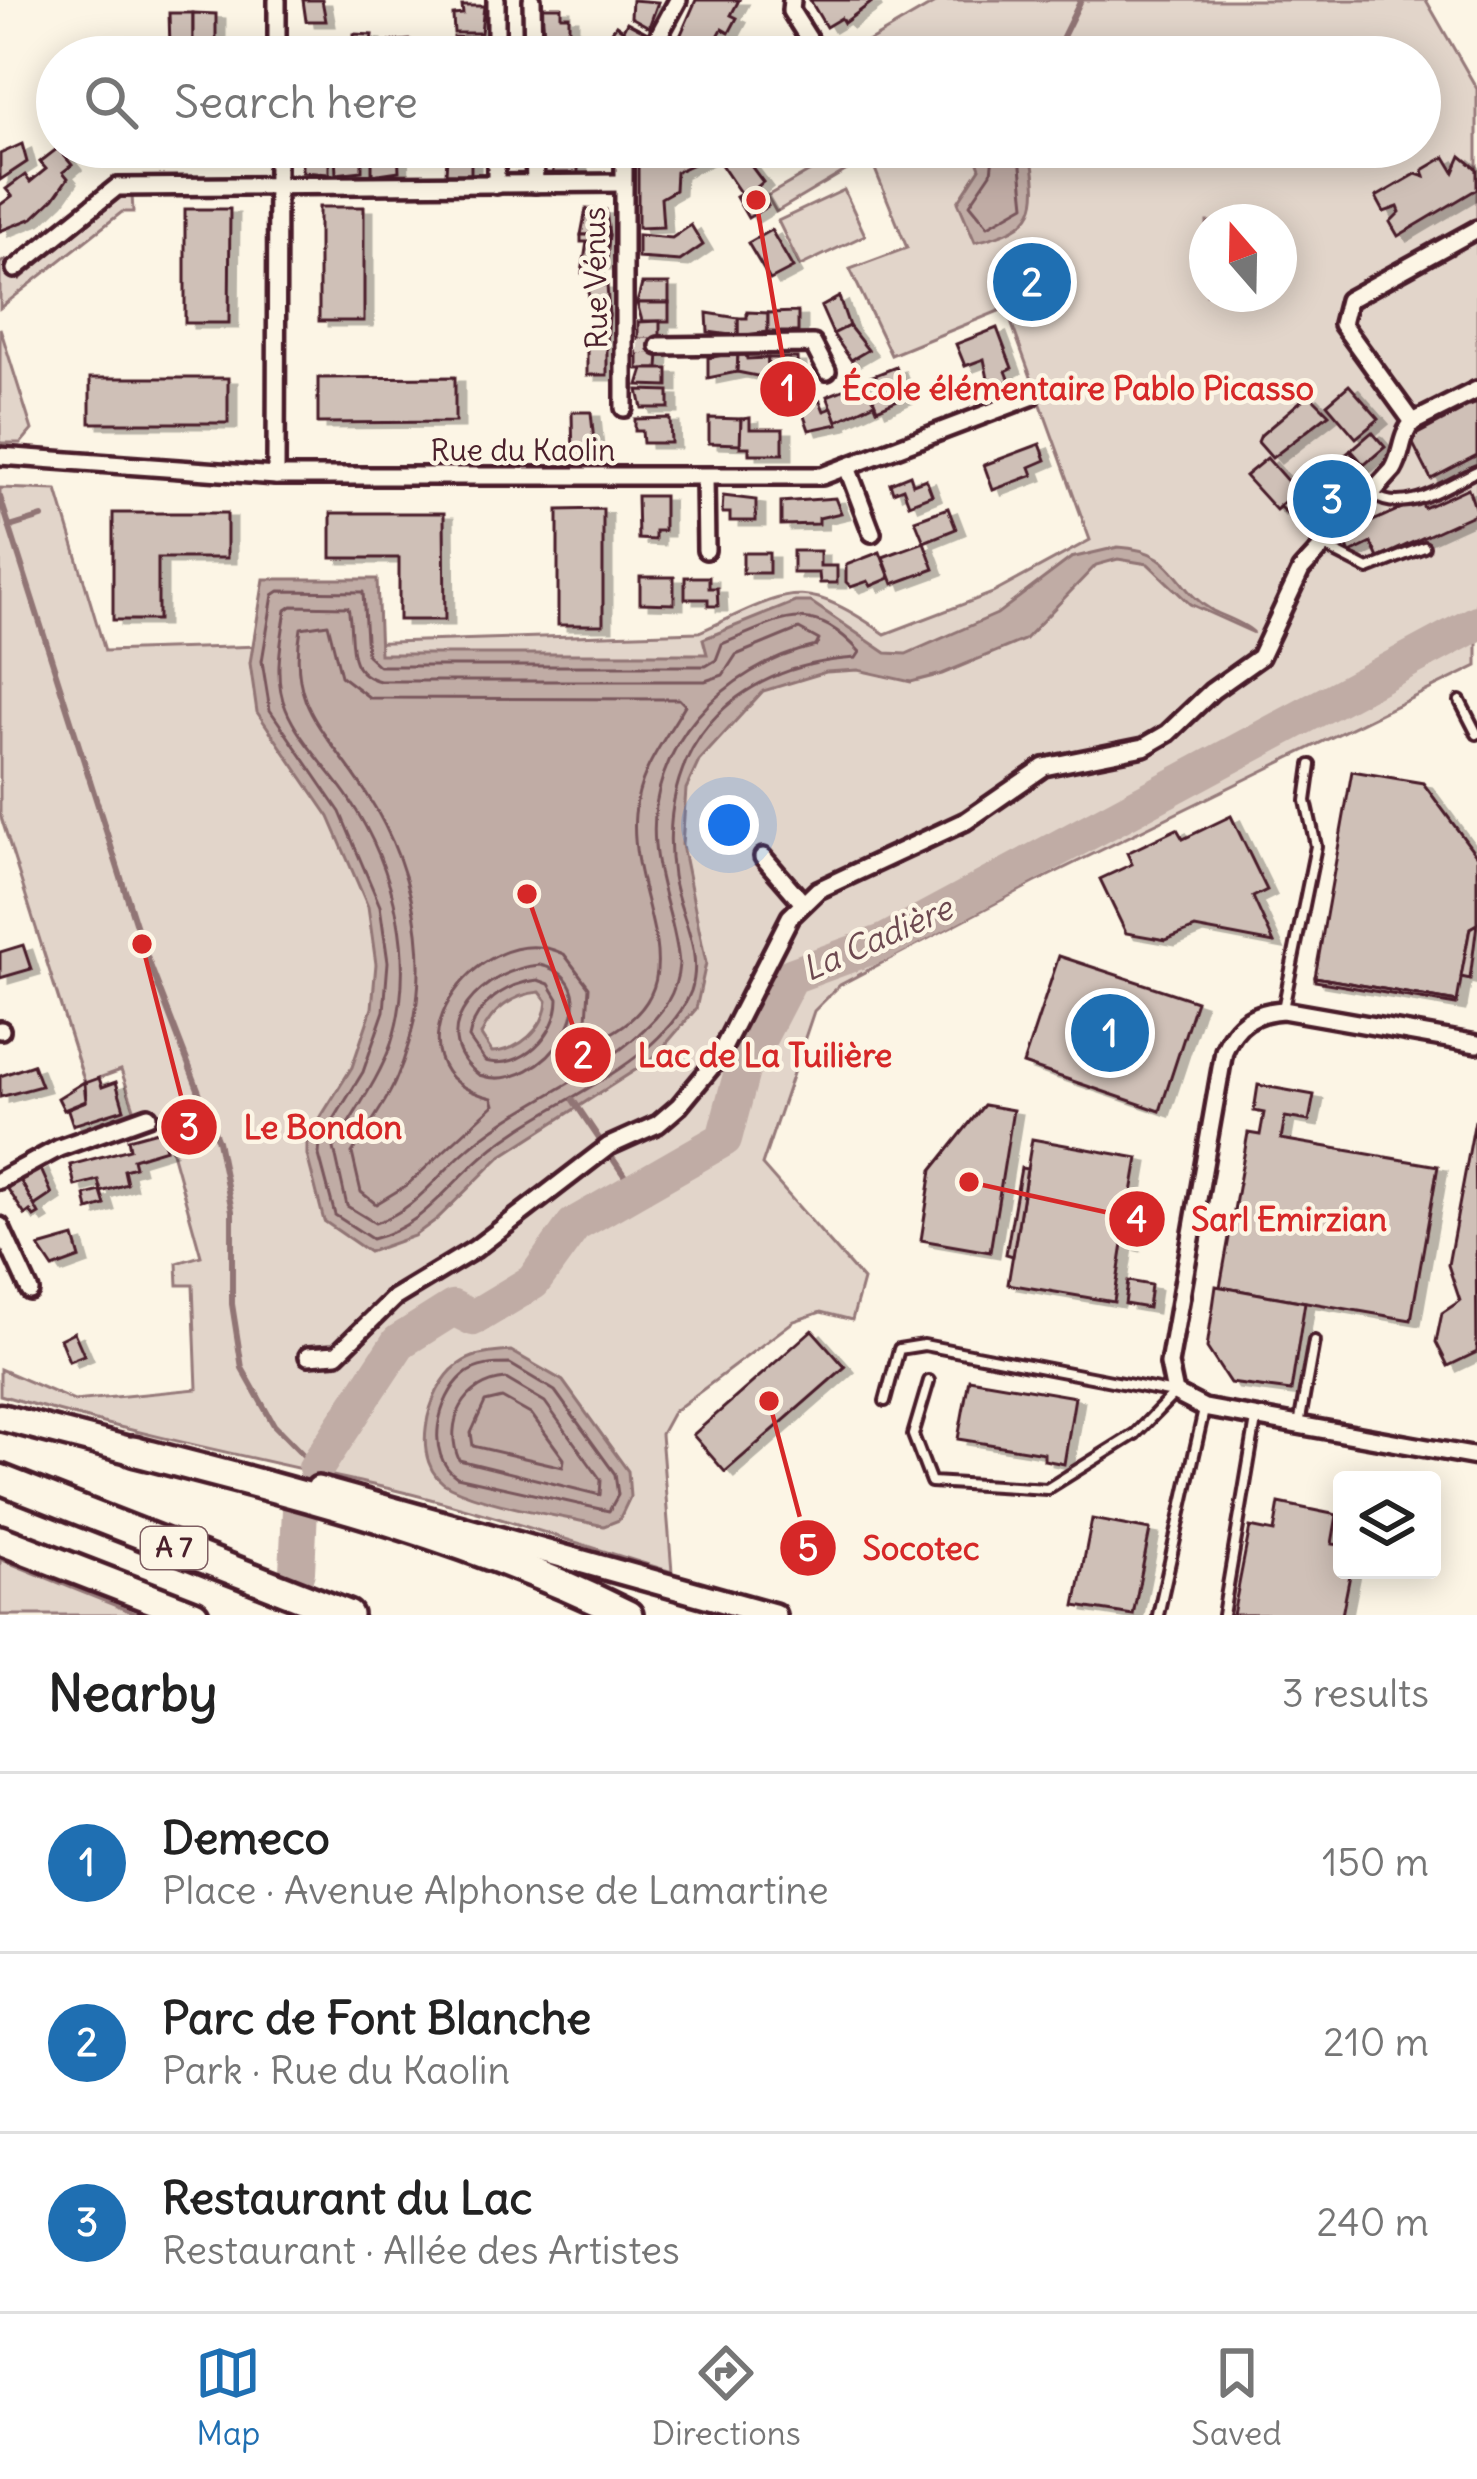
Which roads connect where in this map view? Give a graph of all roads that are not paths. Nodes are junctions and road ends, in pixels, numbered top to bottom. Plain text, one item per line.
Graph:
1 (277, 0) edge
2 (496, 0) edge
3 (532, 0) edge
4 (678, 0) edge
5 (792, 0) edge
6 (277, 36) edge
7 (496, 36) edge
8 (533, 36) edge
9 (658, 36) edge
10 (807, 36) edge
11 (278, 168) edge
12 (496, 168) edge
13 (535, 168) edge
14 (622, 168) edge
15 (622, 183) junction
16 (496, 184) junction
17 (535, 184) junction
18 (278, 187) junction
19 (1477, 229) edge
20 (15, 269) dead end
21 (659, 346) tunnel mouth
22 (827, 371) dead end
23 (1477, 390) edge
24 (1031, 397) dead end
25 (624, 408) dead end
26 (1413, 422) junction
27 (0, 456) edge
28 (847, 466) junction
29 (1477, 471) edge
30 (276, 476) junction
31 (705, 477) junction
32 (1371, 494) junction
33 (872, 533) dead end
34 (1323, 546) junction
35 (1424, 547) dead end
36 (706, 550) dead end
37 (1460, 701) dead end
38 (1477, 734) edge
39 (1311, 765) dead end
40 (763, 857) dead end
41 (802, 902) junction
42 (1283, 1010) junction
43 (1477, 1044) edge
44 (148, 1116) dead end
45 (0, 1180) edge
46 (0, 1226) edge
47 (30, 1291) dead end
48 (1314, 1341) dead end
49 (308, 1356) dead end
50 (929, 1381) dead end
51 (1175, 1393) junction
52 (885, 1401) dead end
53 (1204, 1408) junction
54 (0, 1417) edge
55 (1257, 1418) junction
56 (1299, 1427) junction
57 (133, 1451) joint
58 (1477, 1457) edge
59 (0, 1478) edge
60 (301, 1489) junction
61 (0, 1540) edge
62 (194, 1615) edge
63 (348, 1615) edge
64 (628, 1615) edge
65 (774, 1615) edge
66 (1157, 1615) edge
67 (1223, 1615) edge

1 - 6 street
2 - 7 street
3 - 8 street
4 - 9 street
5 - 10 street
11 - 18 street
12 - 16 street
13 - 17 street
14 - 15 street, Rue Vénus
15 - 17 street
15 - 25 street, Rue Vénus
16 - 17 street
16 - 18 street
18 - 20 street
18 - 30 street
19 - 26 street
21 - 22 street
23 - 26 street
24 - 28 street, Rue du Kaolin
26 - 32 street
27 - 30 street, Rue du Kaolin
28 - 31 street, Rue du Kaolin
28 - 33 street
29 - 32 lane
30 - 31 street, Rue du Kaolin
31 - 36 street
32 - 34 street
34 - 35 lane
34 - 41 street
37 - 38 lane
39 - 42 lane
40 - 41 street
41 - 49 street
42 - 43 street
42 - 51 street
44 - 45 street
46 - 47 street
48 - 56 lane
50 - 51 lane
51 - 52 lane
51 - 53 street
53 - 55 street
53 - 66 lane
54 - 57 main road
55 - 56 street
55 - 67 lane
56 - 58 street
57 - 60 highway
59 - 63 highway, A 7
60 - 64 highway
60 - 65 main road
61 - 62 highway, A 7

